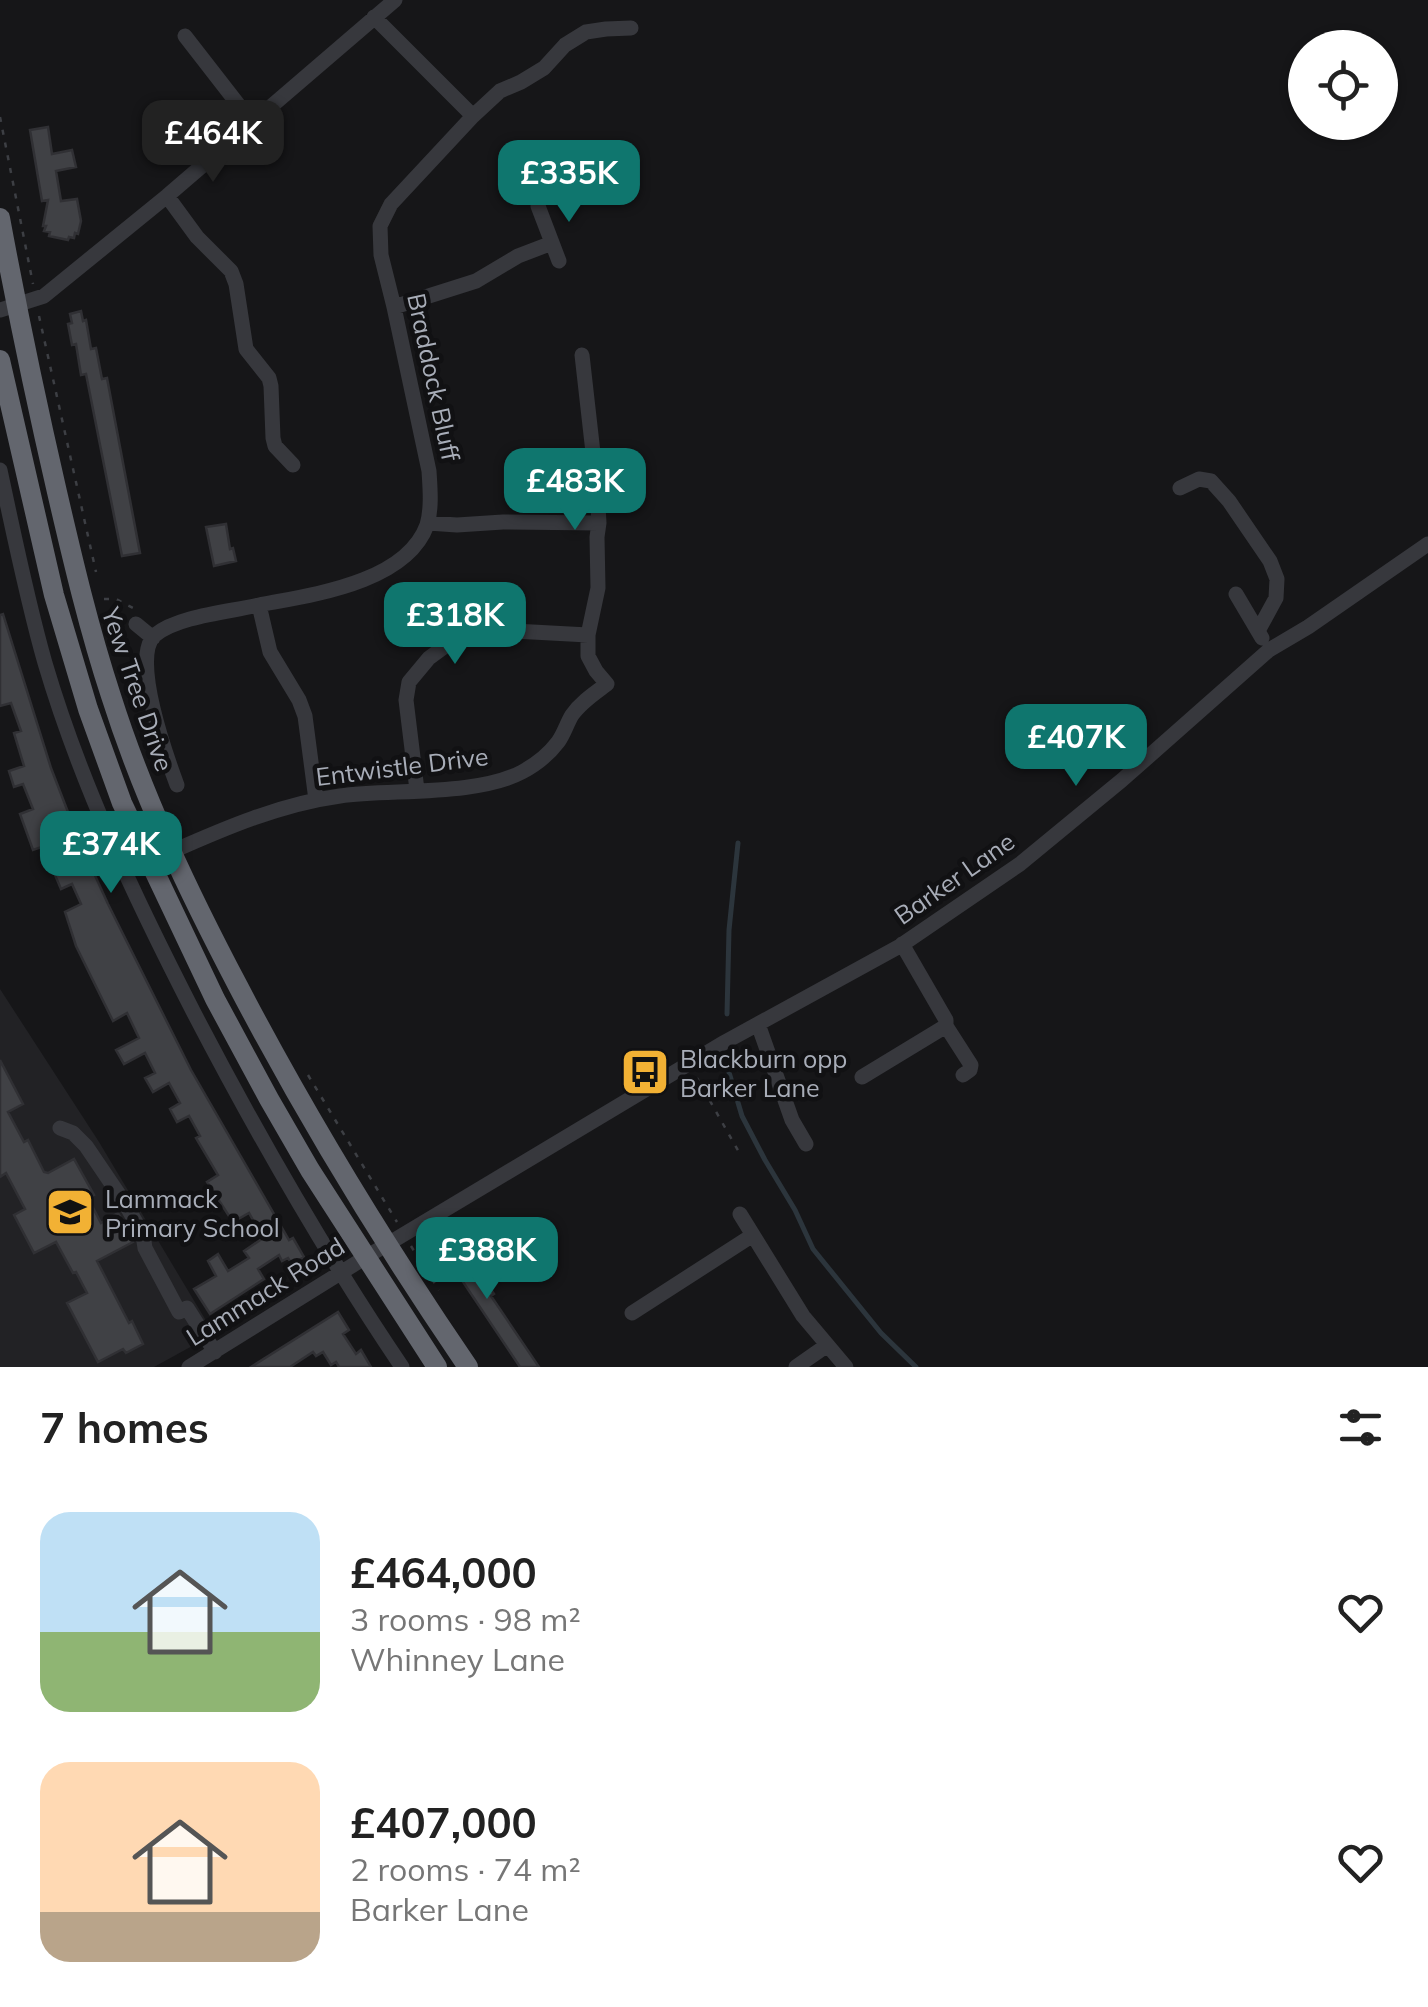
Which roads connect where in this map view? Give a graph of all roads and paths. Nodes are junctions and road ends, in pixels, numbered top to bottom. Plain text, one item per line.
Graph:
1 (394, 0) edge
2 (374, 17) junction
3 (631, 28) dead end
4 (185, 36) dead end
5 (473, 116) junction
6 (0, 117) edge
7 (251, 121) junction
8 (167, 196) junction
9 (538, 206) dead end
10 (0, 218) edge
11 (552, 243) junction
12 (559, 261) dead end
13 (17, 305) edge
14 (394, 307) junction
15 (582, 355) dead end
16 (0, 360) edge
17 (36, 399) junction
18 (5, 406) edge
19 (293, 465) dead end
20 (0, 470) edge
21 (1180, 488) dead end
22 (428, 522) junction
23 (599, 523) junction
24 (1428, 544) edge
25 (98, 584) dead end
26 (1236, 594) dead end
27 (102, 599) dead end
28 (259, 605) junction
29 (136, 624) joint
30 (1258, 631) junction
31 (588, 635) junction
32 (153, 638) junction
33 (1270, 650) junction
34 (177, 785) dead end
35 (418, 790) junction
36 (316, 800) junction
37 (172, 852) junction
38 (150, 862) junction
39 (902, 944) junction
40 (758, 1024) junction
41 (946, 1026) junction
42 (689, 1064) junction
43 (305, 1069) dead end
44 (963, 1074) dead end
45 (862, 1077) dead end
46 (60, 1128) dead end
47 (806, 1144) dead end
48 (740, 1154) dead end
49 (740, 1214) dead end
50 (753, 1235) junction
51 (396, 1240) junction
52 (366, 1257) junction
53 (341, 1274) junction
54 (440, 1291) dead end
55 (632, 1312) dead end
56 (826, 1346) junction
57 (215, 1352) junction
58 (189, 1367) edge
59 (402, 1367) edge
60 (437, 1367) edge
61 (468, 1367) edge
62 (796, 1367) edge
63 (846, 1367) edge

1 - 2 street
2 - 5 street
2 - 7 street
3 - 5 street
4 - 7 street
5 - 14 street, Braddock Bluff
6 - 13 path
7 - 8 street
8 - 13 street
8 - 19 street
9 - 11 street
10 - 13 highway, Yew Tree Drive
11 - 12 street
11 - 14 street
13 - 17 highway, Yew Tree Drive
13 - 25 path
14 - 22 street, Braddock Bluff
15 - 23 street
16 - 18 highway, Yew Tree Drive
17 - 18 street
17 - 37 highway, Yew Tree Drive
18 - 38 highway, Yew Tree Drive
20 - 53 street
21 - 30 street
22 - 23 street
22 - 28 street
23 - 31 street
24 - 33 street, Barker Lane
26 - 30 street
27 - 29 path
28 - 32 street
28 - 36 street
29 - 32 street
30 - 33 street
31 - 35 street, Entwistle Drive
31 - 35 street
32 - 34 street
33 - 39 street, Barker Lane
35 - 36 street, Entwistle Drive
36 - 37 street, Entwistle Drive
37 - 38 highway
37 - 51 highway, Yew Tree Drive
38 - 52 highway, Yew Tree Drive
39 - 40 street, Barker Lane
39 - 41 street
40 - 42 street, Barker Lane
40 - 47 street
41 - 44 street
41 - 45 street
42 - 48 path
42 - 51 street
43 - 51 path
46 - 57 street
49 - 50 street
50 - 55 street
50 - 56 street
51 - 52 street, Lammack Road
51 - 54 path
51 - 61 highway, Yew Tree Drive
52 - 53 street, Lammack Road
52 - 60 highway, Yew Tree Drive
53 - 57 street, Lammack Road
53 - 59 street
56 - 62 street
56 - 63 street
57 - 58 street, Lammack Road

